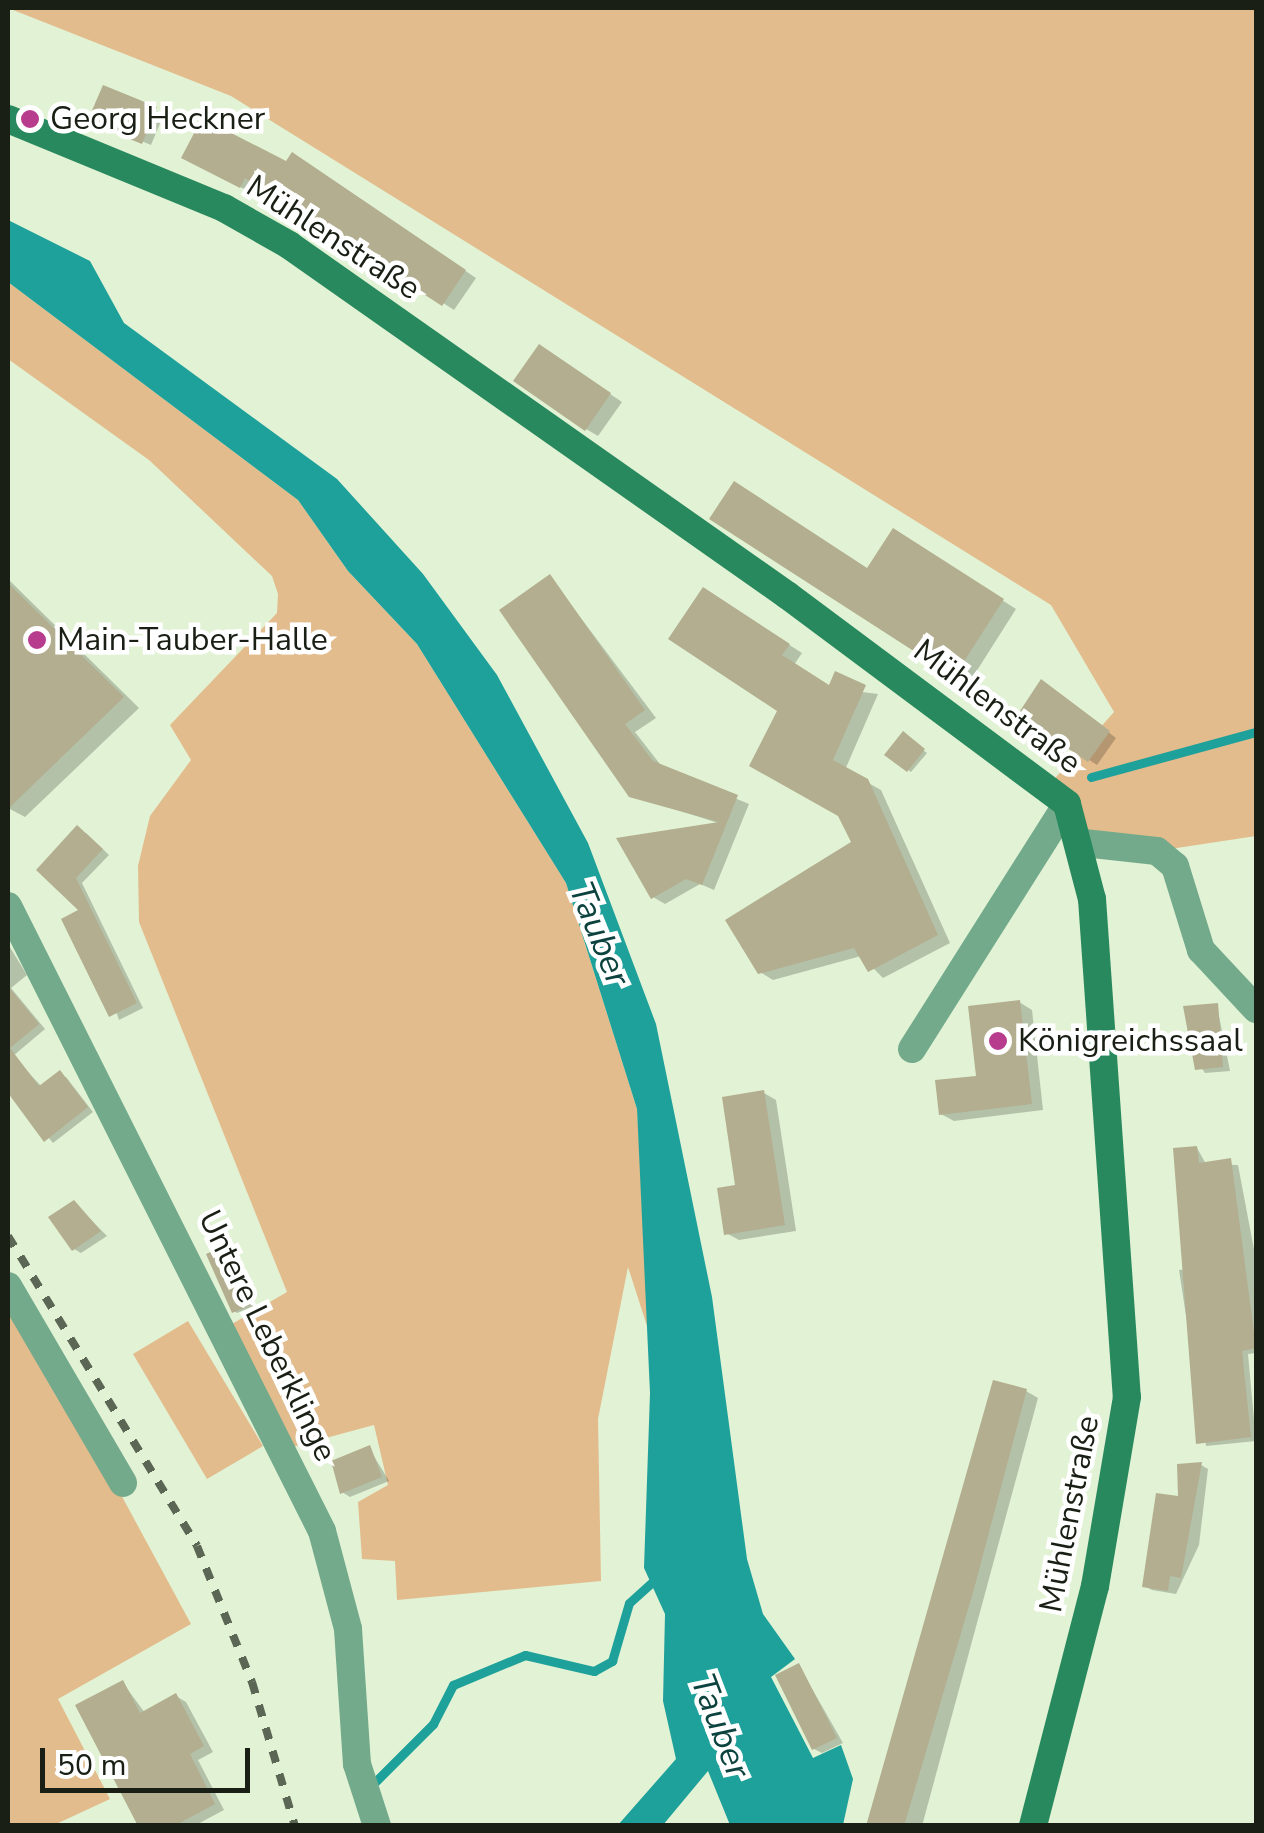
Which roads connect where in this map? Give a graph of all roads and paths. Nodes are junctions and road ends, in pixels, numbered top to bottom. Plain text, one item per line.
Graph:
1 (8, 118) edge
2 (1067, 804) junction
3 (1084, 842) junction
4 (8, 906) edge
5 (1256, 1009) edge
6 (912, 1049) dead end
7 (8, 1286) edge
8 (124, 1483) dead end
9 (372, 1814) edge
10 (1034, 1826) edge

1 - 2 main road, Mühlenstraße
2 - 3 main road, Mühlenstraße
2 - 6 street
3 - 5 street
3 - 10 main road, Mühlenstraße
4 - 9 street, Untere Leberklinge
7 - 8 street

